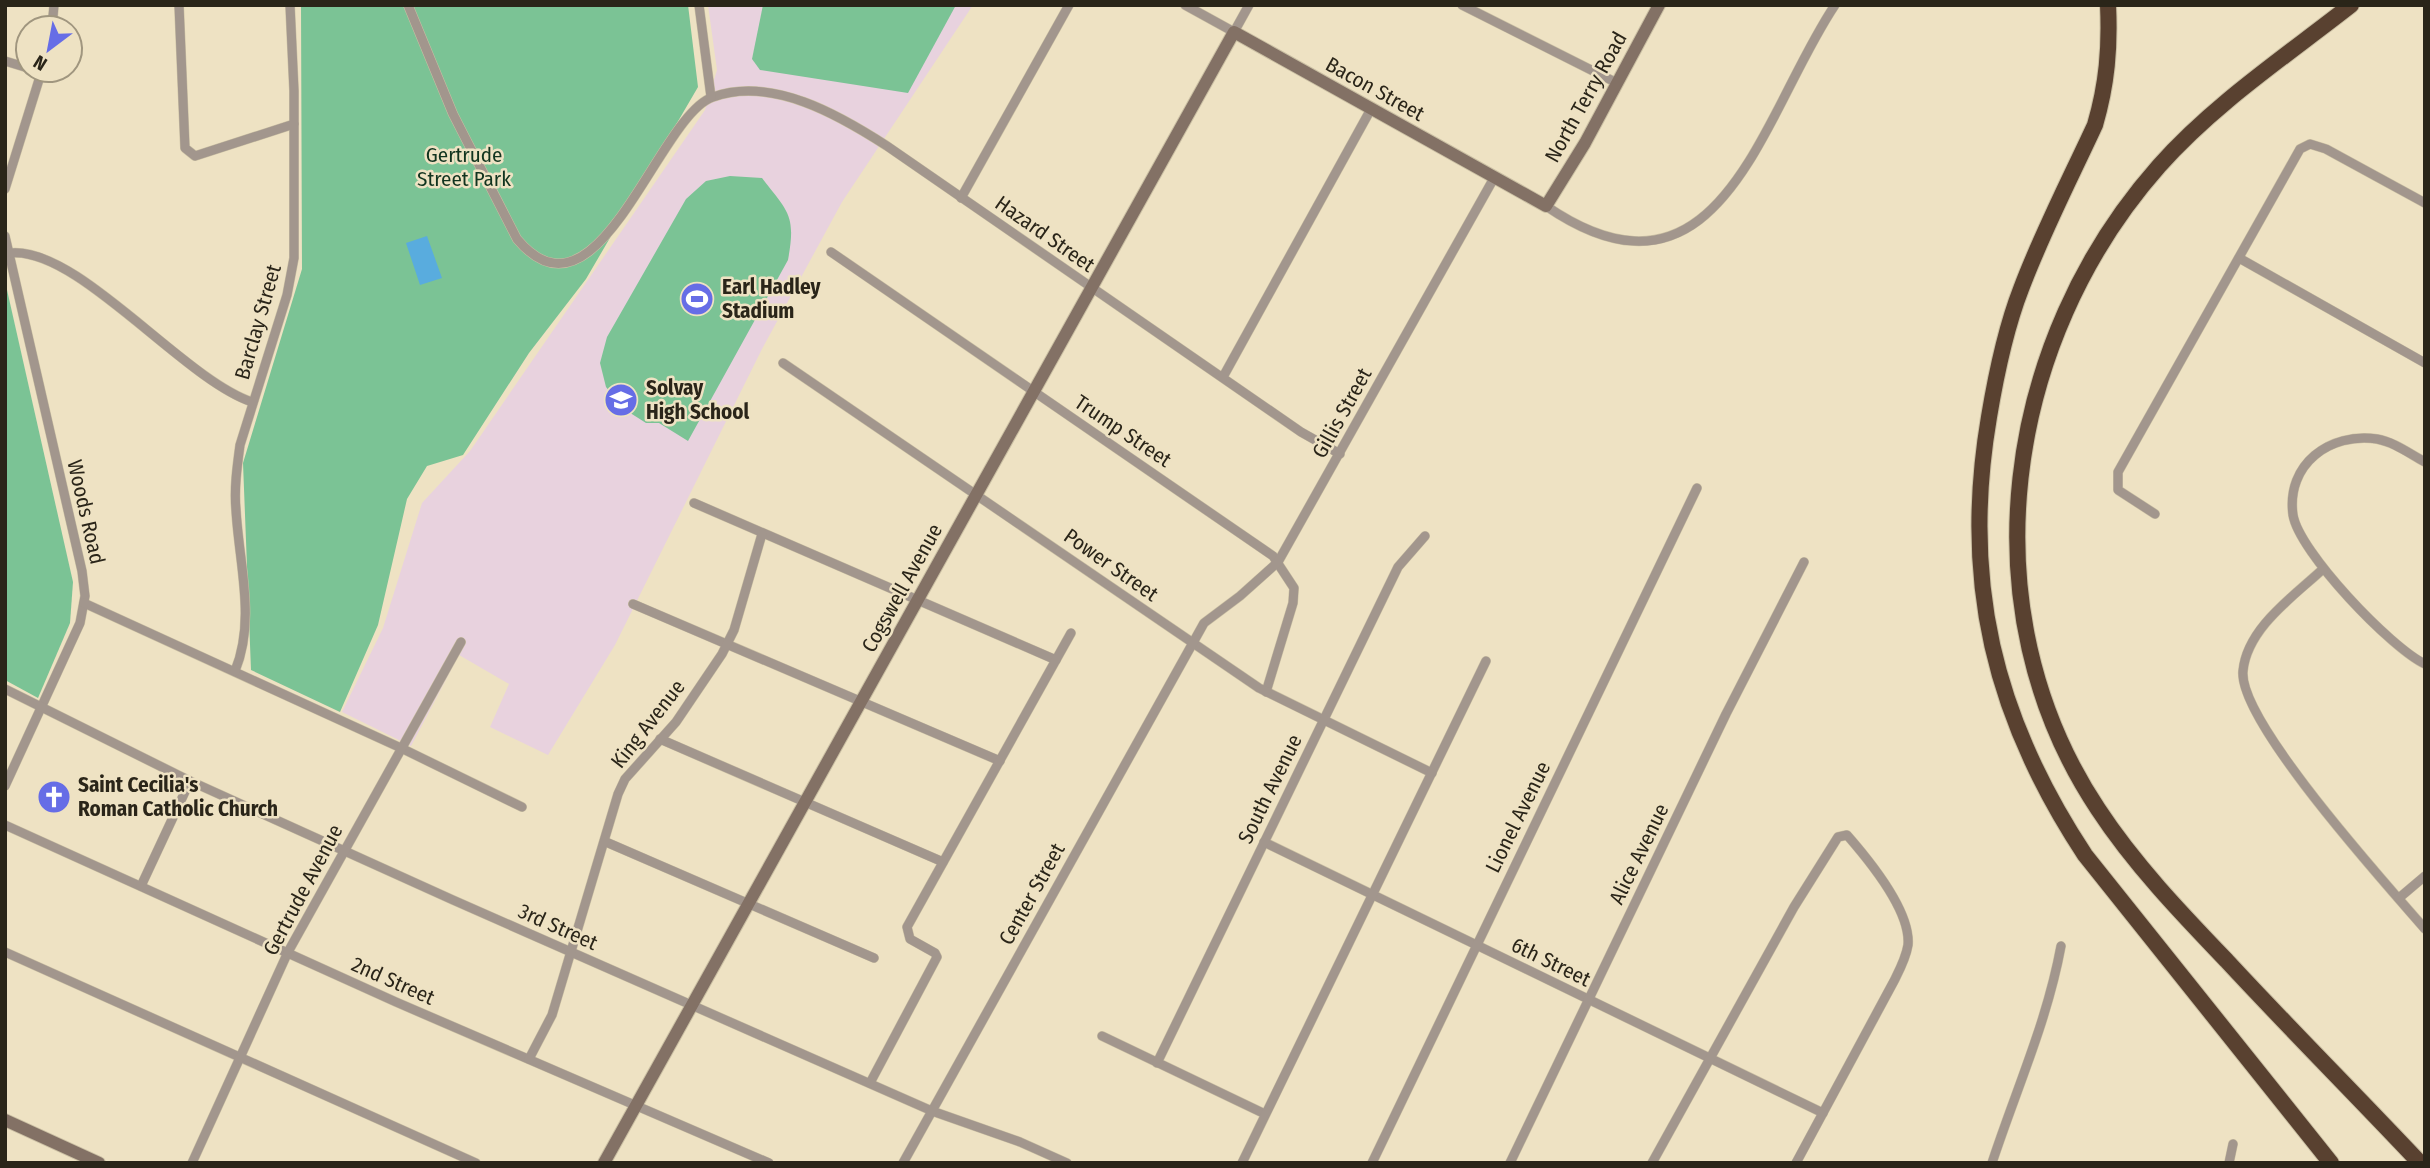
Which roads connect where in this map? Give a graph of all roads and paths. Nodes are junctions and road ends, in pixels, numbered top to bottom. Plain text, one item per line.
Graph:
1 (179, 5) edge
2 (290, 5) edge
3 (408, 5) edge
4 (699, 5) edge
5 (1069, 5) edge
6 (1185, 5) edge
7 (1249, 5) edge
8 (1462, 5) edge
9 (1659, 5) edge
10 (1835, 5) edge
11 (2108, 5) edge
12 (2351, 5) edge
13 (1234, 32) junction
14 (1616, 83) junction
15 (38, 84) edge
16 (712, 97) junction
17 (1371, 109) junction
18 (295, 124) junction
19 (1494, 178) junction
20 (5, 189) edge
21 (961, 198) junction
22 (2425, 202) edge
23 (1546, 206) junction
24 (5, 236) edge
25 (831, 252) dead end
26 (10, 253) junction
27 (2239, 258) junction
28 (1091, 287) junction
29 (783, 363) dead end
30 (2425, 363) edge
31 (1223, 377) junction
32 (1034, 391) junction
33 (252, 402) junction
34 (1339, 454) junction
35 (2425, 462) edge
36 (1698, 488) dead end
37 (977, 493) junction
38 (694, 503) dead end
39 (2155, 514) dead end
40 (762, 534) junction
41 (1424, 536) dead end
42 (1278, 562) junction
43 (1804, 562) dead end
44 (2323, 569) junction
45 (917, 601) junction
46 (84, 603) junction
47 (633, 604) dead end
48 (1071, 633) dead end
49 (461, 642) dead end
50 (1193, 643) junction
51 (727, 644) junction
52 (1056, 660) junction
53 (1486, 661) dead end
54 (2425, 664) edge
55 (235, 671) junction
56 (5, 689) edge
57 (1266, 692) junction
58 (861, 701) junction
59 (40, 708) junction
60 (1322, 722) junction
61 (660, 739) junction
62 (401, 748) junction
63 (1000, 761) junction
64 (1432, 773) junction
65 (190, 780) junction
66 (5, 786) edge
67 (805, 803) junction
68 (522, 807) dead end
69 (5, 825) edge
70 (606, 842) junction
71 (1264, 842) junction
72 (344, 849) junction
73 (943, 862) junction
74 (2425, 876) edge
75 (141, 886) junction
76 (1373, 894) junction
77 (2399, 898) junction
78 (748, 905) junction
79 (2425, 929) edge
80 (1476, 945) junction
81 (2061, 946) dead end
82 (570, 951) junction
83 (5, 952) edge
84 (288, 952) junction
85 (874, 958) dead end
86 (1588, 999) junction
87 (691, 1005) junction
88 (1102, 1036) dead end
89 (239, 1057) junction
90 (1709, 1058) junction
91 (528, 1059) junction
92 (1157, 1063) junction
93 (870, 1083) junction
94 (635, 1105) junction
95 (932, 1111) junction
96 (1823, 1113) junction
97 (1265, 1114) junction
98 (5, 1120) edge
99 (2233, 1144) dead end
100 (99, 1163) edge
101 (192, 1163) edge
102 (475, 1163) edge
103 (604, 1163) edge
104 (769, 1163) edge
105 (903, 1163) edge
106 (1067, 1163) edge
107 (1242, 1163) edge
108 (1372, 1163) edge
109 (1510, 1163) edge
110 (1652, 1163) edge
111 (1796, 1163) edge
112 (1992, 1163) edge
113 (2229, 1163) edge
114 (2331, 1163) edge
115 (2420, 1163) edge

1 - 18 street
2 - 18 street, Barclay Street
3 - 16 street
4 - 16 street
5 - 21 street
6 - 13 street, Bacon Street
7 - 13 street
8 - 14 street
9 - 14 street, North Terry Road
10 - 23 street
11 - 114 highway
12 - 115 highway
13 - 17 street, Bacon Street
13 - 28 street, Cogswell Avenue
14 - 23 street, North Terry Road
15 - 20 street
16 - 21 street, Hazard Street
17 - 19 street, Bacon Street
17 - 31 street
18 - 33 street, Barclay Street
19 - 23 street, Bacon Street
19 - 34 street, Gillis Street
21 - 28 street, Hazard Street
22 - 27 street
24 - 26 street, Woods Road
25 - 32 street, Trump Street
26 - 33 street, Barclay Street
26 - 46 street, Woods Road
27 - 30 street
27 - 39 street
28 - 31 street, Hazard Street
28 - 32 street, Cogswell Avenue
29 - 37 street, Power Street
31 - 34 street, Hazard Street
32 - 37 street, Cogswell Avenue
32 - 42 street, Trump Street
33 - 55 street
34 - 42 street, Gillis Street
35 - 44 street
36 - 80 street, Lionel Avenue
37 - 45 street, Cogswell Avenue
37 - 50 street, Power Street
38 - 40 street
40 - 45 street
40 - 51 street, King Avenue
41 - 60 street, South Avenue
42 - 50 street, Gillis Street
42 - 57 street, Trump Street
43 - 86 street, Alice Avenue
44 - 54 street
44 - 77 street
45 - 52 street
45 - 58 street, Cogswell Avenue
46 - 55 street
46 - 59 street, Woods Road
47 - 51 street
48 - 52 street
49 - 62 street, Gertrude Avenue
50 - 57 street, Power Street
50 - 95 street, Center Street
51 - 58 street
51 - 61 street, King Avenue
52 - 63 street
53 - 64 street
55 - 62 street
56 - 59 street, 3rd Street
57 - 60 street, Power Street
58 - 63 street
58 - 67 street, Cogswell Avenue
59 - 65 street, 3rd Street
59 - 66 street, Woods Road
60 - 64 street, Power Street
60 - 71 street, South Avenue
61 - 67 street
61 - 70 street, King Avenue
62 - 68 street
62 - 72 street, Gertrude Avenue
63 - 73 street
64 - 76 street
65 - 72 street, 3rd Street
65 - 75 street
67 - 73 street
67 - 78 street, Cogswell Avenue
69 - 75 street, 2nd Street
70 - 78 street
70 - 82 street, King Avenue
71 - 76 street, 6th Street
71 - 92 street, South Avenue
72 - 82 street, 3rd Street
72 - 84 street, Gertrude Avenue
73 - 93 street
74 - 77 street
75 - 84 street, 2nd Street
76 - 80 street, 6th Street
76 - 97 street
77 - 79 street
78 - 85 street
78 - 87 street, Cogswell Avenue
80 - 86 street, 6th Street
80 - 108 street, Lionel Avenue
81 - 112 street
82 - 87 street, 3rd Street
82 - 91 street, King Avenue
83 - 89 street
84 - 89 street, Gertrude Avenue
84 - 91 street, 2nd Street
86 - 90 street, 6th Street
86 - 109 street, Alice Avenue
87 - 93 street, 3rd Street
87 - 94 street, Cogswell Avenue
88 - 92 street
89 - 101 street, Gertrude Avenue
89 - 102 street
90 - 96 street, 6th Street
90 - 96 street
90 - 110 street
91 - 94 street, 2nd Street
92 - 97 street
93 - 95 street, 3rd Street
94 - 103 street, Cogswell Avenue
94 - 104 street, 2nd Street
95 - 105 street, Center Street
95 - 106 street, 3rd Street
96 - 111 street
97 - 107 street
98 - 100 street
99 - 113 street

